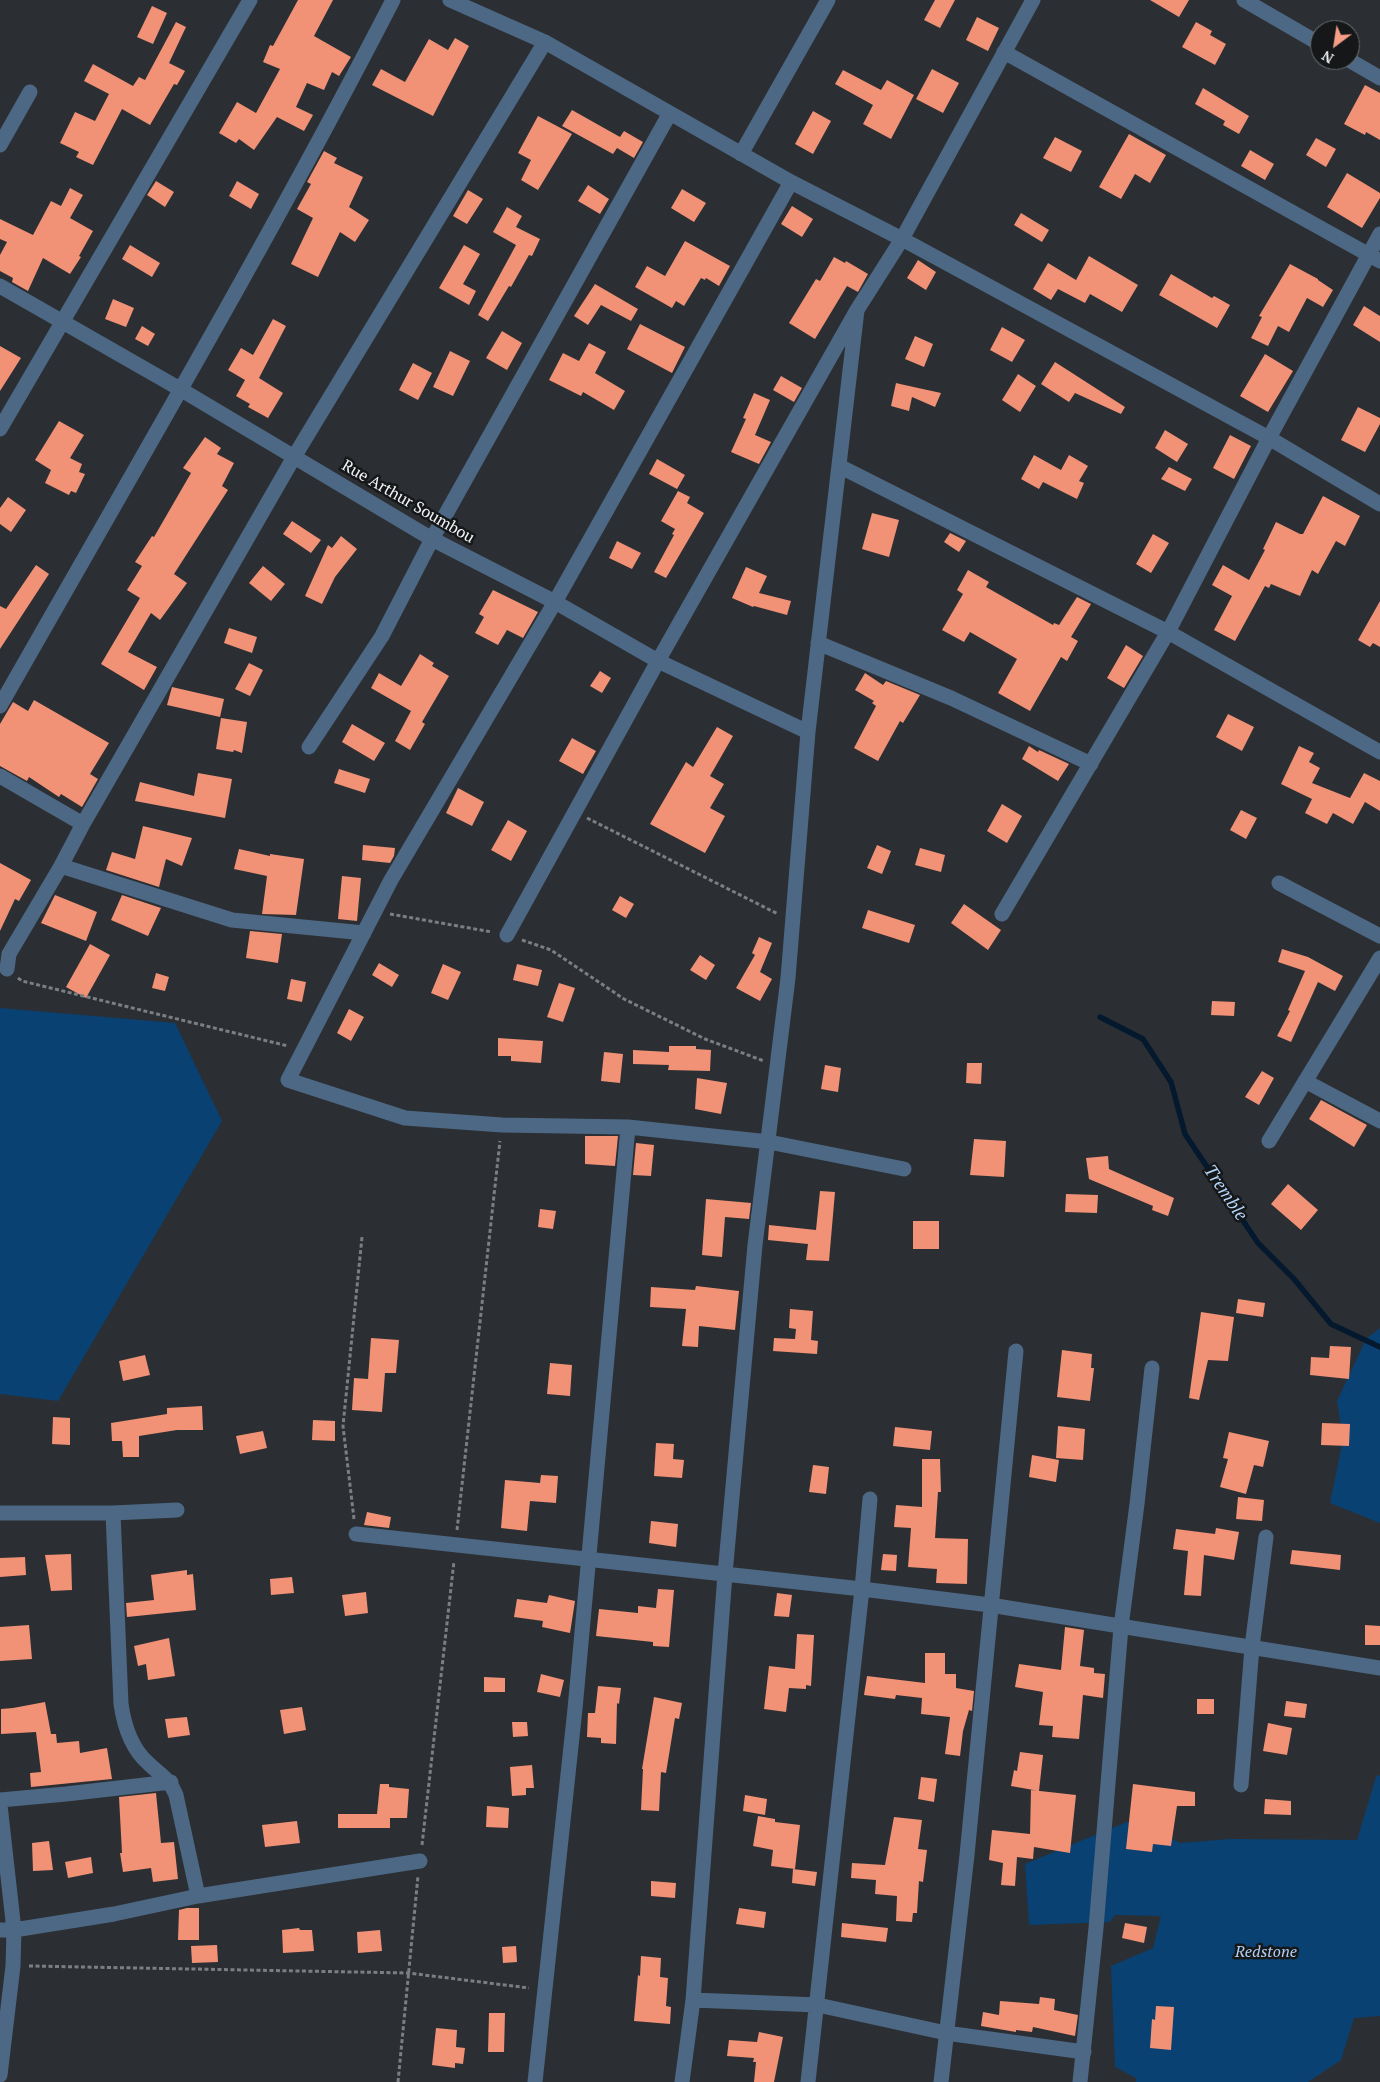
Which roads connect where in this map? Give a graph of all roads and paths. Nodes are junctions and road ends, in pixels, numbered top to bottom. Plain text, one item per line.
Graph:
1 (250, 0) edge
2 (393, 0) edge
3 (450, 0) edge
4 (828, 0) edge
5 (1033, 0) edge
6 (1244, 0) edge
7 (1310, 38) edge
8 (544, 42) junction
9 (1004, 52) junction
10 (1360, 66) edge
11 (1380, 78) edge
12 (30, 92) dead end
13 (670, 113) junction
14 (0, 145) edge
15 (740, 154) junction
16 (791, 182) junction
17 (1380, 234) edge
18 (902, 239) junction
19 (1375, 258) edge
20 (0, 286) edge
21 (857, 310) junction
22 (62, 321) junction
23 (180, 389) junction
24 (0, 429) edge
25 (1269, 438) junction
26 (294, 456) junction
27 (839, 466) junction
28 (1380, 504) edge
29 (432, 539) junction
30 (555, 602) junction
31 (1168, 632) junction
32 (818, 643) junction
33 (658, 661) junction
34 (0, 706) edge
35 (808, 732) junction
36 (309, 747) dead end
37 (1380, 752) edge
38 (1091, 764) junction
39 (0, 776) edge
40 (575, 812) junction
41 (83, 824) junction
42 (61, 866) junction
43 (1279, 883) dead end
44 (375, 912) junction
45 (1002, 914) dead end
46 (792, 921) junction
47 (364, 933) junction
48 (507, 935) junction
49 (1380, 936) edge
50 (1380, 958) edge
51 (7, 969) joint
52 (303, 1050) junction
53 (778, 1067) junction
54 (1305, 1081) junction
55 (1380, 1121) edge
56 (502, 1125) junction
57 (628, 1127) junction
58 (1269, 1141) dead end
59 (769, 1142) junction
60 (904, 1168) dead end
61 (362, 1237) dead end
62 (1016, 1351) dead end
63 (1152, 1368) dead end
64 (870, 1499) dead end
65 (177, 1510) dead end
66 (0, 1513) edge
67 (113, 1513) junction
68 (356, 1534) joint
69 (1266, 1537) dead end
70 (456, 1545) junction
71 (589, 1558) junction
72 (725, 1574) junction
73 (862, 1589) junction
74 (990, 1605) junction
75 (1121, 1626) junction
76 (1252, 1648) junction
77 (1380, 1668) edge
78 (171, 1782) junction
79 (1242, 1785) dead end
80 (0, 1800) edge
81 (0, 1805) edge
82 (420, 1861) junction
83 (198, 1896) junction
84 (7, 1930) edge
85 (13, 1966) junction
86 (408, 1972) junction
87 (545, 1990) junction
88 (693, 2000) junction
89 (818, 2005) junction
90 (946, 2033) junction
91 (1084, 2052) junction
92 (0, 2075) edge
93 (398, 2082) edge
94 (535, 2082) edge
95 (682, 2082) edge
96 (808, 2082) edge
97 (940, 2082) edge
98 (1080, 2082) edge

1 - 22 street
2 - 23 street
3 - 8 street
4 - 15 street
5 - 9 street
6 - 7 street
8 - 13 street
8 - 26 street
9 - 18 street
9 - 19 street
10 - 11 street
12 - 14 street
13 - 15 street
13 - 29 street
15 - 16 street
16 - 18 street
16 - 30 street
17 - 19 street
18 - 21 street
18 - 25 street
19 - 25 street
20 - 22 street, Rue Arthur Soumbou
21 - 27 street
21 - 33 street
22 - 23 street, Rue Arthur Soumbou
22 - 24 street
23 - 26 street, Rue Arthur Soumbou
23 - 34 street
25 - 28 street
25 - 31 street
26 - 29 street, Rue Arthur Soumbou
26 - 41 street
27 - 31 street
27 - 32 street
29 - 30 street, Rue Arthur Soumbou
29 - 36 street
30 - 33 street, Rue Arthur Soumbou
30 - 44 street
31 - 37 street
31 - 38 street
32 - 35 street
32 - 38 street
33 - 35 street, Rue Arthur Soumbou
33 - 40 street
35 - 46 street
38 - 45 street
39 - 41 street
40 - 46 path
40 - 48 street
41 - 42 street
42 - 47 street
42 - 51 street
43 - 49 street
44 - 47 street
44 - 48 path
46 - 53 street
47 - 52 street
48 - 53 path
50 - 54 street
51 - 52 path
52 - 56 street
53 - 59 street
54 - 55 street
54 - 58 street
56 - 57 street
56 - 70 path
57 - 59 street
57 - 71 street
59 - 60 street
59 - 72 street
61 - 68 path
62 - 74 street
63 - 75 street
64 - 73 street
65 - 67 street
66 - 67 street
67 - 78 street
68 - 70 street
69 - 76 street
70 - 71 street
70 - 82 path
71 - 72 street
71 - 87 street
72 - 73 street
72 - 88 street
73 - 74 street
73 - 89 street
74 - 75 street
74 - 90 street
75 - 76 street
75 - 91 street
76 - 77 street
76 - 79 street
78 - 80 street
78 - 83 street
81 - 84 street
82 - 83 street
82 - 86 path
83 - 84 street
84 - 85 street
85 - 86 path
85 - 92 street
86 - 87 path
86 - 93 path
87 - 94 street
88 - 89 street
88 - 95 street
89 - 90 street
89 - 96 street
90 - 91 street
90 - 97 street
91 - 98 street

